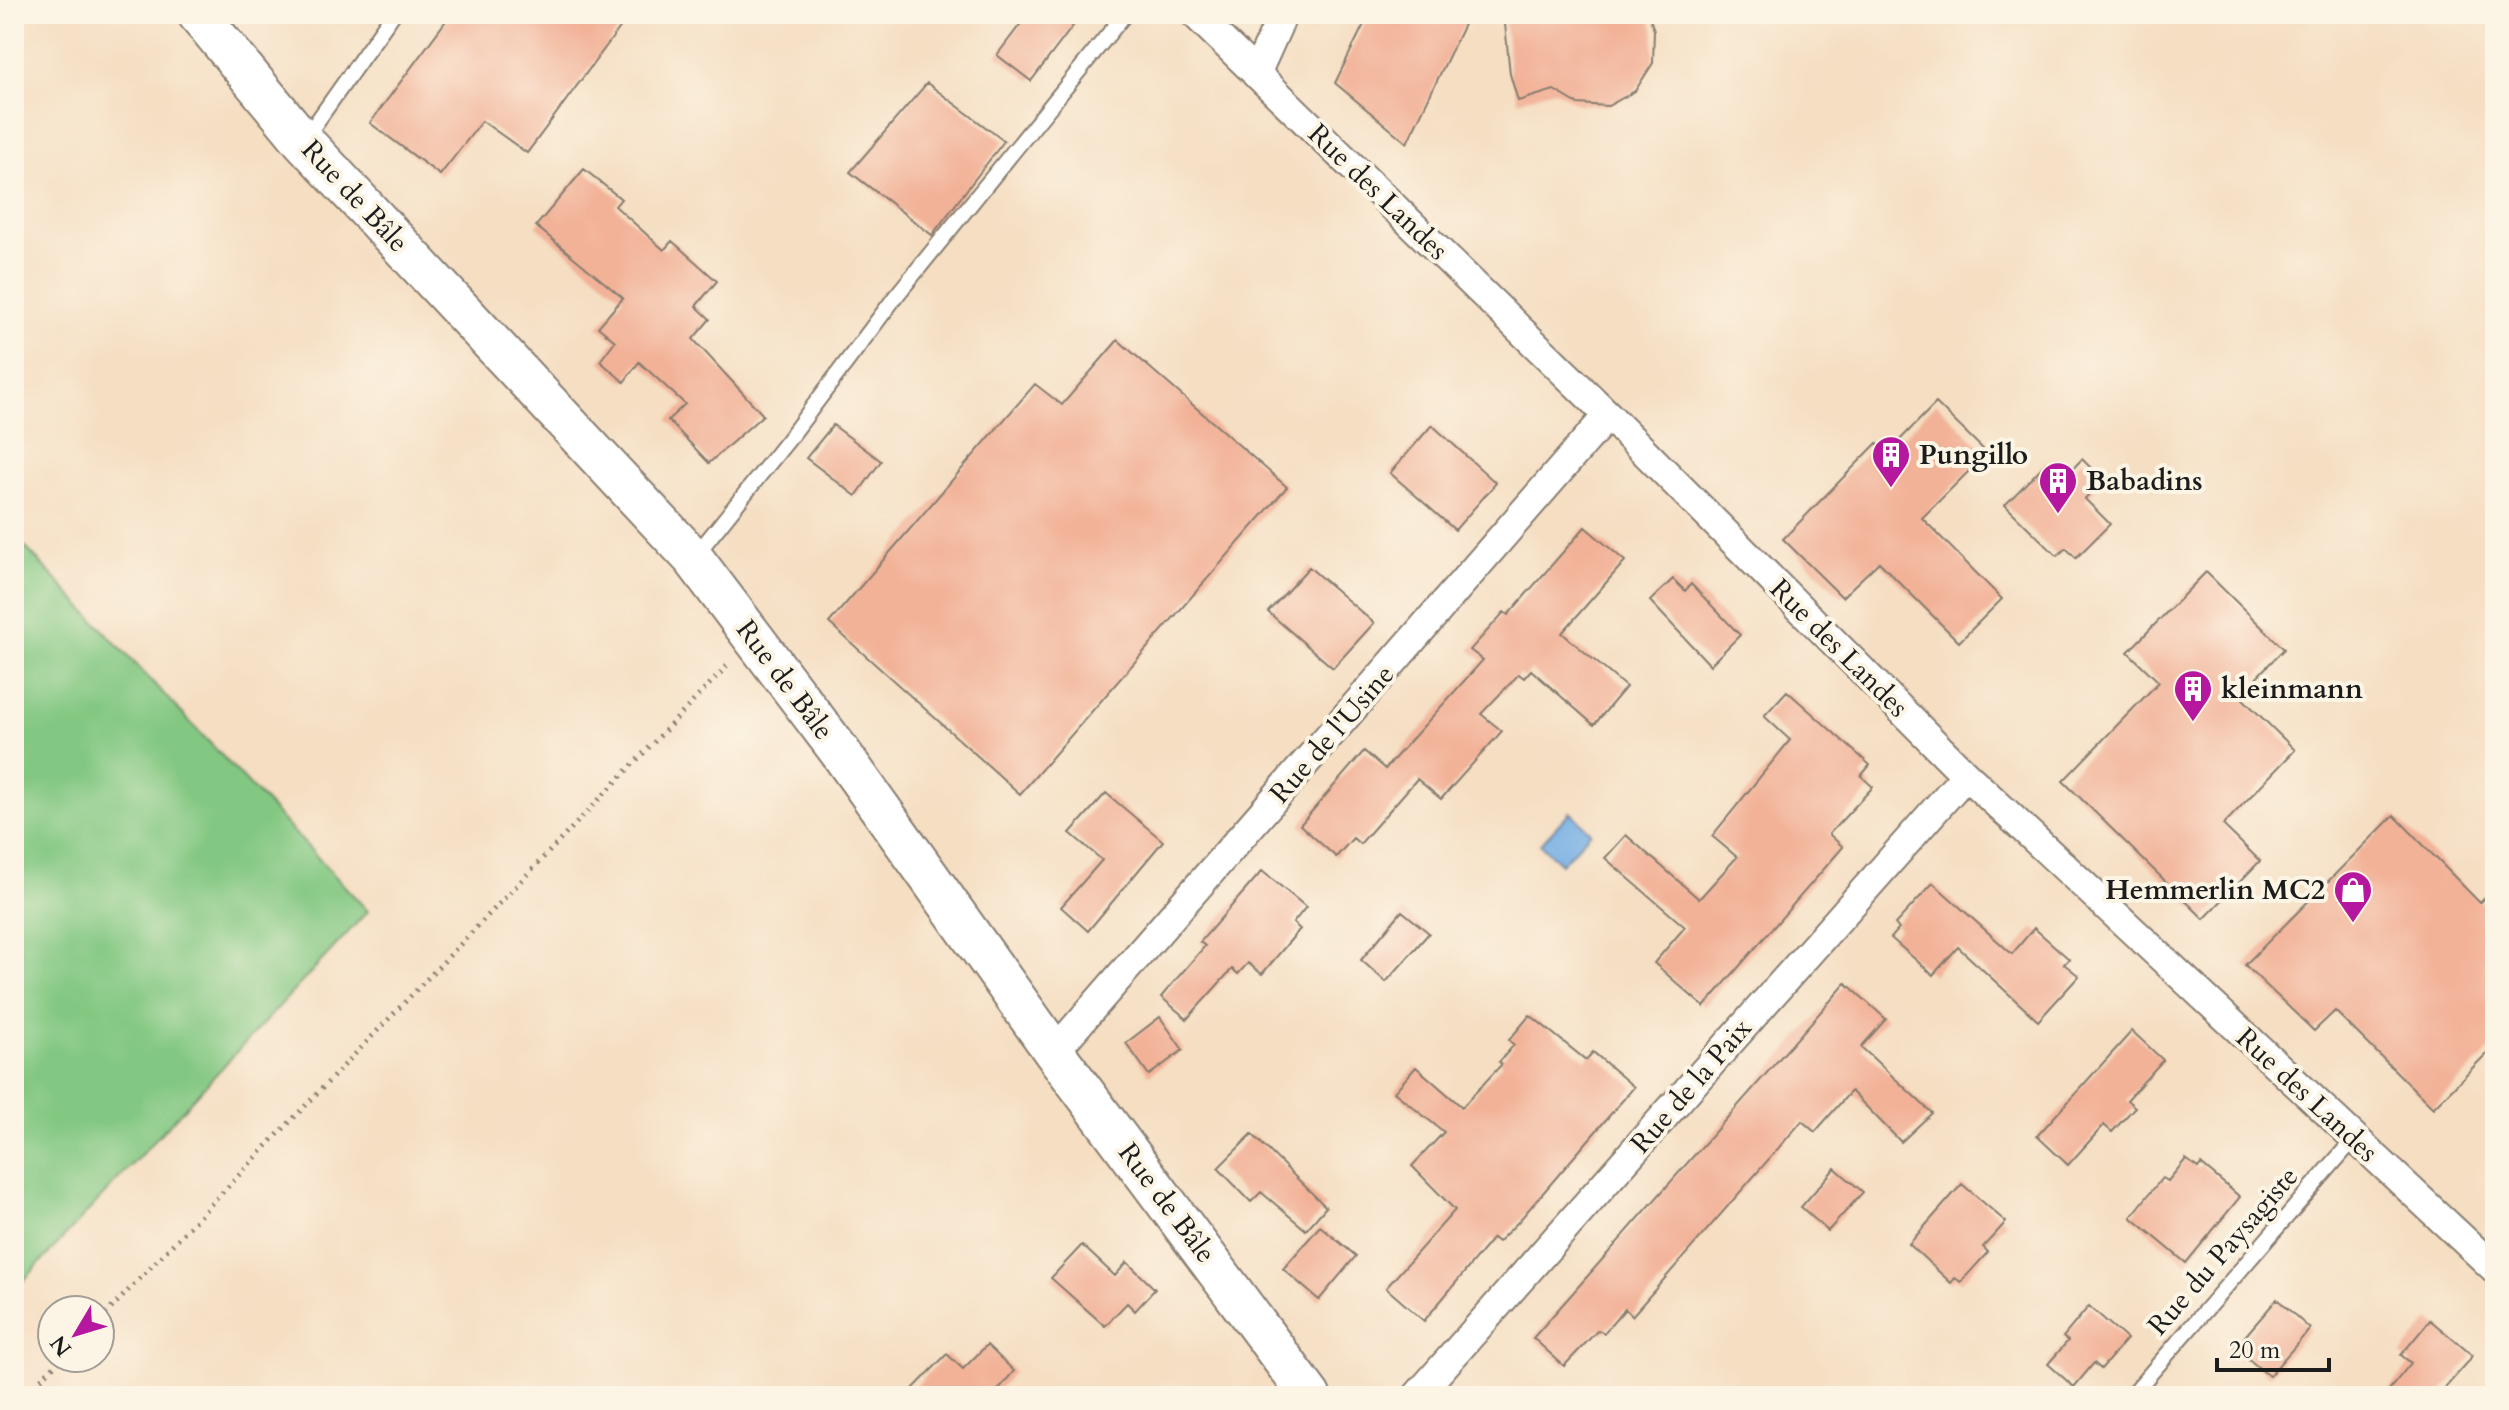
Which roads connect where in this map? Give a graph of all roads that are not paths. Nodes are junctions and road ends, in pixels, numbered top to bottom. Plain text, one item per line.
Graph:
1 (198, 14) edge
2 (393, 14) edge
3 (1125, 14) edge
4 (1195, 14) edge
5 (1283, 14) edge
6 (1256, 74) junction
7 (303, 141) junction
8 (1608, 415) junction
9 (693, 558) junction
10 (1966, 775) junction
11 (1054, 1052) junction
12 (2354, 1139) junction
13 (2495, 1269) edge
14 (1310, 1396) edge
15 (1417, 1396) edge
16 (2131, 1396) edge

1 - 7 street, Rue de Bâle
2 - 7 lane
3 - 9 lane
4 - 6 street, Rue des Landes
5 - 6 street
6 - 8 street, Rue des Landes
7 - 9 street, Rue de Bâle
8 - 10 street, Rue des Landes
8 - 11 street, Rue de l'Usine
9 - 11 street, Rue de Bâle
10 - 12 street, Rue des Landes
10 - 15 street, Rue de la Paix
11 - 14 street, Rue de Bâle
12 - 13 street, Rue des Landes
12 - 16 lane, Rue du Paysagiste

